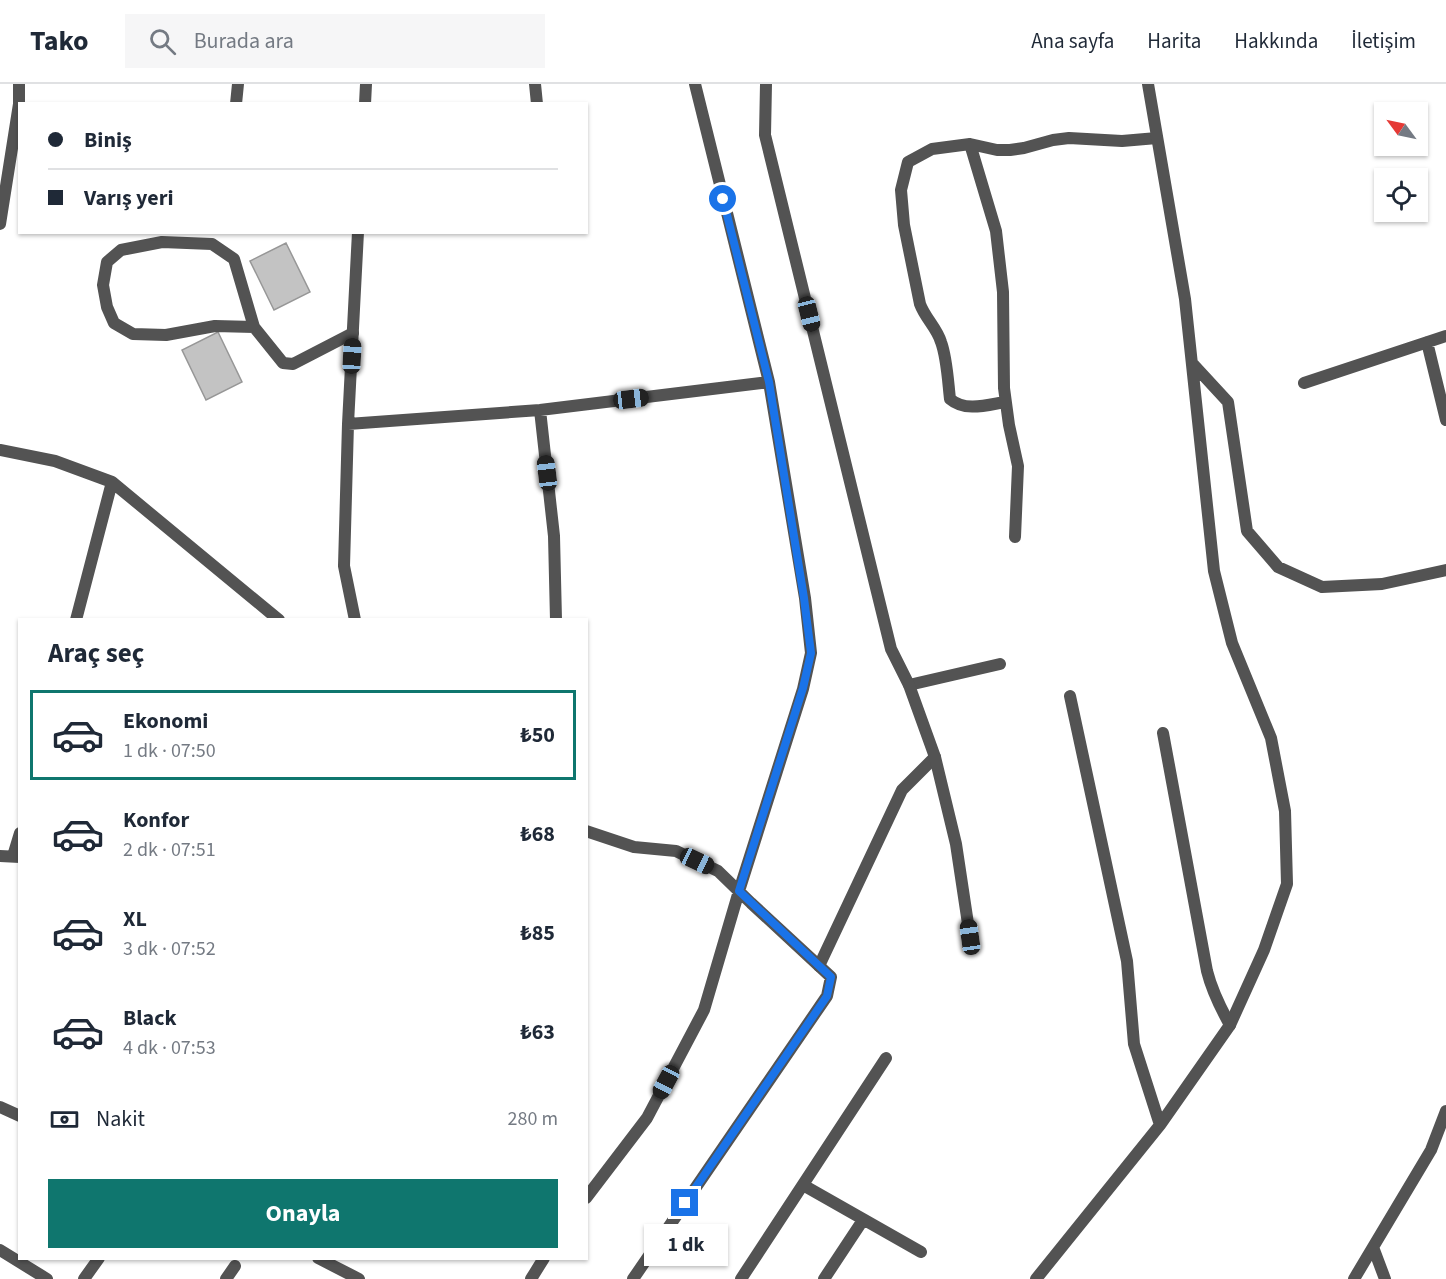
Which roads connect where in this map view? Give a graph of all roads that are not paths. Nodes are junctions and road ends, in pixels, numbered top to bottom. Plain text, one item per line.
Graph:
1 (19, 84) edge
2 (238, 84) edge
3 (366, 84) edge
4 (536, 84) edge
5 (694, 84) edge
6 (766, 84) edge
7 (1148, 84) edge
8 (19, 102) edge
9 (236, 102) edge
10 (365, 102) edge
11 (537, 102) edge
12 (18, 110) edge
13 (1157, 138) junction
14 (970, 144) junction
15 (0, 224) edge
16 (358, 234) edge
17 (254, 327) junction
18 (353, 333) junction
19 (1446, 336) edge
20 (1427, 342) junction
21 (1192, 363) junction
22 (769, 382) junction
23 (1304, 384) dead end
24 (1005, 402) junction
25 (540, 410) junction
26 (1446, 420) edge
27 (348, 424) junction
28 (0, 450) edge
29 (112, 482) junction
30 (1015, 537) dead end
31 (1446, 570) edge
32 (77, 618) edge
33 (277, 618) edge
34 (354, 618) edge
35 (556, 618) edge
36 (1000, 664) dead end
37 (909, 685) junction
38 (1070, 696) dead end
39 (1163, 733) dead end
40 (935, 757) junction
41 (588, 832) edge
42 (0, 856) edge
43 (16, 857) edge
44 (739, 891) junction
45 (970, 937) dead end
46 (819, 966) junction
47 (1230, 1025) junction
48 (886, 1058) dead end
49 (0, 1107) edge
50 (1446, 1111) edge
51 (18, 1115) edge
52 (1160, 1125) junction
53 (803, 1185) junction
54 (588, 1195) edge
55 (863, 1220) junction
56 (1373, 1247) junction
57 (0, 1250) edge
58 (921, 1252) dead end
59 (98, 1260) edge
60 (322, 1260) edge
61 (543, 1260) edge
62 (235, 1266) dead end
63 (47, 1279) edge
64 (84, 1279) edge
65 (226, 1279) edge
66 (359, 1279) edge
67 (531, 1279) edge
68 (633, 1279) edge
69 (741, 1279) edge
70 (824, 1279) edge
71 (1035, 1279) edge
72 (1354, 1279) edge
73 (1385, 1279) edge

1 - 8 street
2 - 9 street
3 - 10 street
4 - 11 street
5 - 22 street
6 - 37 street
7 - 13 street
12 - 15 street
13 - 14 street
13 - 21 street
14 - 24 street
14 - 24 street
16 - 18 street
17 - 17 street
17 - 18 street
18 - 27 street
19 - 20 street
20 - 23 street
20 - 26 street
21 - 31 street
21 - 47 street
22 - 25 street
22 - 44 street
24 - 30 street
25 - 27 street
25 - 35 street
27 - 34 street
28 - 29 street
29 - 32 street
29 - 33 street
36 - 37 street
37 - 40 street
38 - 52 street
39 - 47 street
40 - 45 street
40 - 46 street
41 - 44 street
42 - 43 street
44 - 46 street
44 - 54 street
46 - 68 street
47 - 52 street
48 - 53 street
49 - 51 street
50 - 56 street
52 - 71 street
53 - 55 street
53 - 69 street
55 - 58 street
55 - 70 street
56 - 72 street
56 - 73 street
57 - 63 street
59 - 64 street
60 - 66 street
61 - 67 street
62 - 65 street

